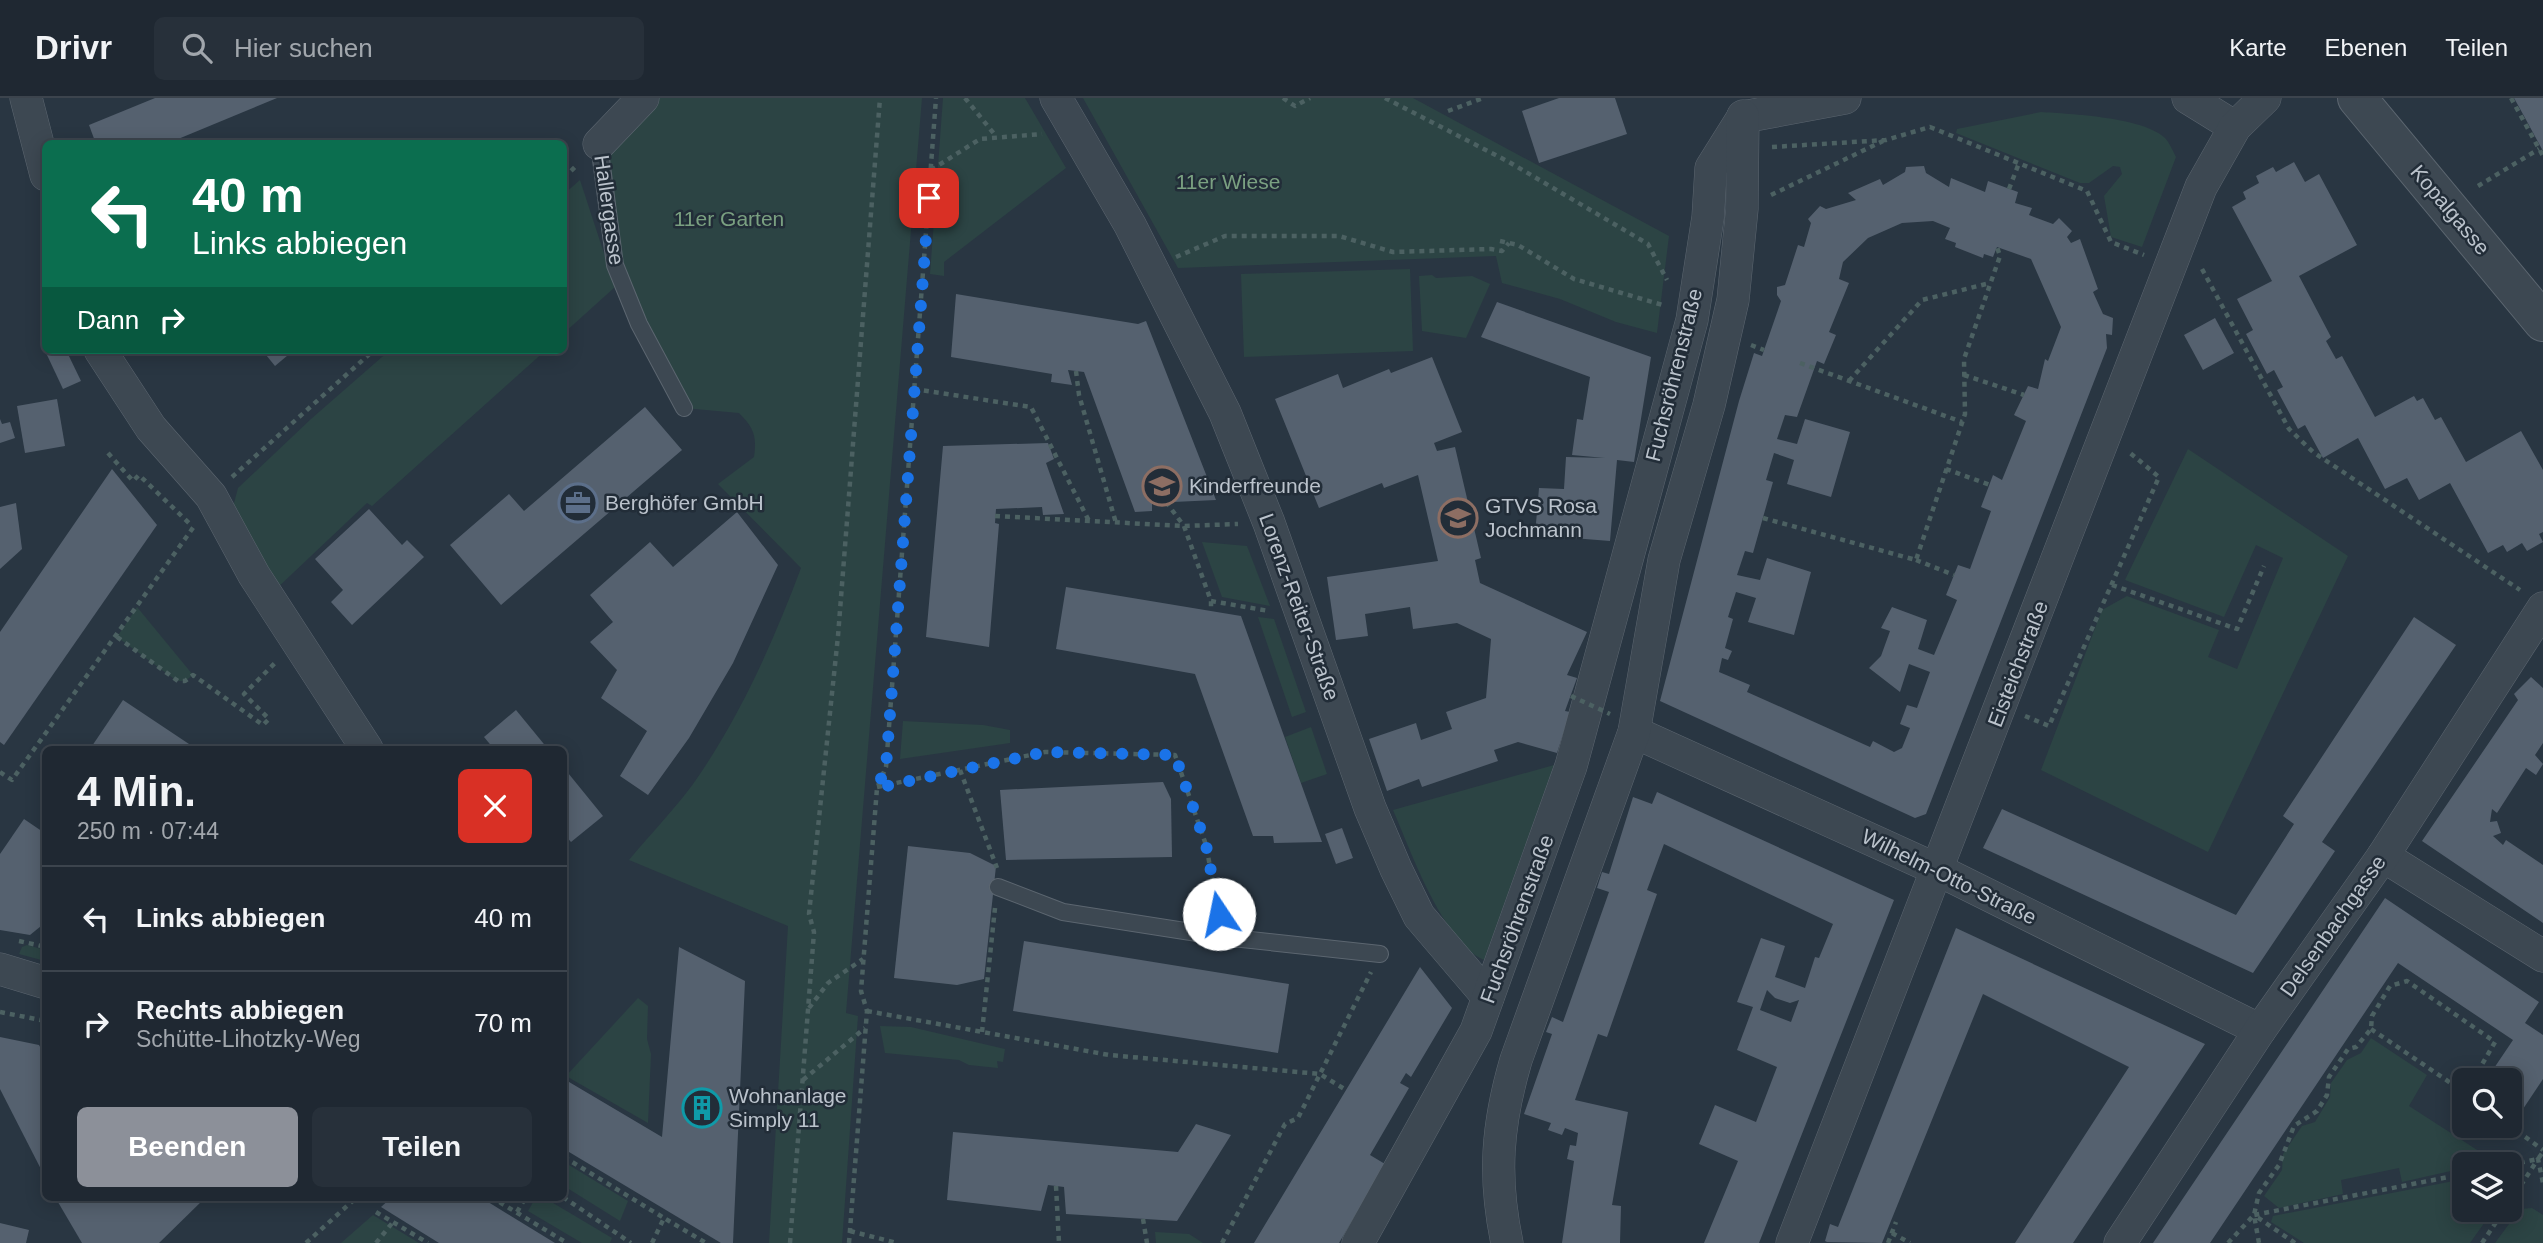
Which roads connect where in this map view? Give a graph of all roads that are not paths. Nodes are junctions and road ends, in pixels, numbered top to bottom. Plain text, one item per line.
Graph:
1 (26, 98) edge
2 (643, 98) edge
3 (1056, 98) edge
4 (1845, 98) edge
5 (2188, 98) edge
6 (2265, 98) edge
7 (2357, 98) edge
8 (1740, 107) edge
9 (2235, 127) junction
10 (599, 144) joint
11 (42, 160) edge
12 (2543, 322) edge
13 (103, 354) edge
14 (684, 408) dead end
15 (2543, 608) edge
16 (1622, 723) junction
17 (365, 746) edge
18 (2383, 856) junction
19 (1938, 870) junction
20 (998, 888) road end
21 (1380, 954) road end
22 (2543, 956) edge
23 (0, 969) edge
24 (42, 982) edge
25 (1489, 997) junction
26 (2260, 1030) junction
27 (1358, 1243) edge
28 (1507, 1243) edge
29 (1792, 1243) edge
30 (2120, 1243) edge

1 - 11 street
2 - 10 street, Hallergasse
3 - 25 street, Lorenz-Reiter-Straße
4 - 8 street
5 - 9 street
6 - 9 street, Eisteichstraße
7 - 12 street, Kopalgasse
8 - 16 street, Fuchsröhrenstraße
8 - 25 street, Fuchsröhrenstraße
9 - 19 street, Eisteichstraße
10 - 14 lane, Hallergasse
13 - 17 street
15 - 18 street, Delsenbachgasse
16 - 19 street, Wilhelm-Otto-Straße
16 - 28 street, Fuchsröhrenstraße
18 - 22 street
18 - 26 street, Delsenbachgasse
19 - 26 street, Wilhelm-Otto-Straße
19 - 29 street, Eisteichstraße
20 - 21 lane
23 - 24 street
25 - 27 street, Fuchsröhrenstraße
26 - 30 street, Delsenbachgasse

